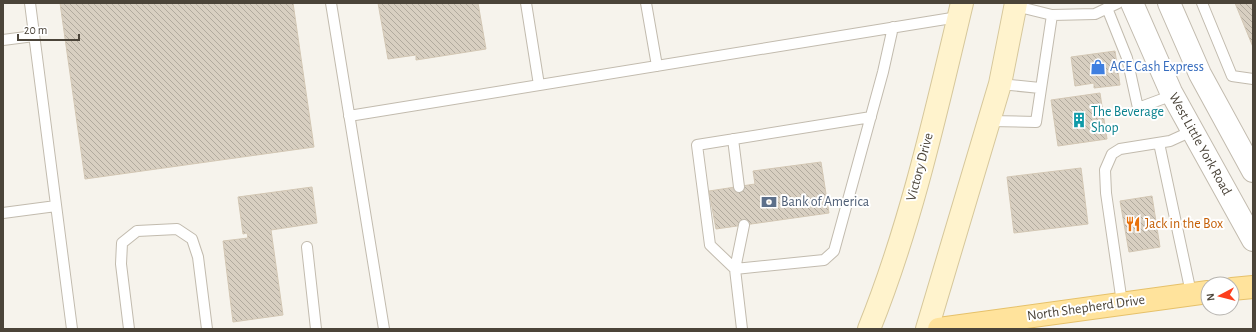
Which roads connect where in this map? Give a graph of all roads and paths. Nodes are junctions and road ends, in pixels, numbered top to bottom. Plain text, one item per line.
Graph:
1 (30, 3) edge
2 (331, 3) edge
3 (526, 3) edge
4 (646, 3) edge
5 (1118, 3) edge
6 (1132, 3) edge
7 (1170, 3) edge
8 (1202, 3) edge
9 (1016, 4) edge
10 (1108, 8) junction
11 (960, 10) edge
12 (1052, 15) junction
13 (893, 28) junction
14 (34, 36) junction
15 (3, 40) edge
16 (657, 66) junction
17 (1253, 79) edge
18 (1000, 84) junction
19 (539, 85) junction
20 (1040, 88) junction
21 (1173, 95) junction
22 (349, 116) junction
23 (871, 117) junction
24 (989, 121) junction
25 (1192, 131) junction
26 (733, 139) junction
27 (1159, 143) junction
28 (1247, 149) edge
29 (1253, 171) edge
30 (739, 187) dead end
31 (56, 206) junction
32 (3, 213) edge
33 (744, 225) dead end
34 (1253, 240) edge
35 (307, 247) dead end
36 (735, 269) junction
37 (1253, 287) edge
38 (1240, 288) edge
39 (1199, 292) edge
40 (1122, 303) junction
41 (72, 329) edge
42 (129, 329) edge
43 (207, 329) edge
44 (316, 329) edge
45 (384, 329) edge
46 (742, 329) edge
47 (869, 329) edge
48 (927, 329) edge
49 (939, 329) edge

1 - 14 lane
2 - 22 lane
3 - 19 lane
4 - 16 lane
5 - 10 lane
6 - 21 street, West Little York Road
7 - 28 street
8 - 17 lane
9 - 12 lane
9 - 18 main road
10 - 12 lane
10 - 21 lane
11 - 13 lane
11 - 47 main road, Victory Drive
12 - 20 lane
13 - 16 lane
13 - 23 lane
14 - 15 lane
14 - 31 lane
16 - 19 lane
18 - 20 lane
18 - 24 main road
19 - 22 lane
20 - 24 lane
21 - 25 street, West Little York Road
22 - 45 lane
23 - 26 lane
23 - 36 lane
24 - 48 main road
25 - 27 lane
25 - 34 street, West Little York Road
26 - 30 lane
26 - 36 lane
27 - 39 lane
27 - 40 lane
28 - 29 street
31 - 32 lane
31 - 41 lane
33 - 36 lane
35 - 44 lane
36 - 46 lane
37 - 38 main road
39 - 40 main road, North Shepherd Drive
40 - 49 main road, North Shepherd Drive
42 - 43 lane

